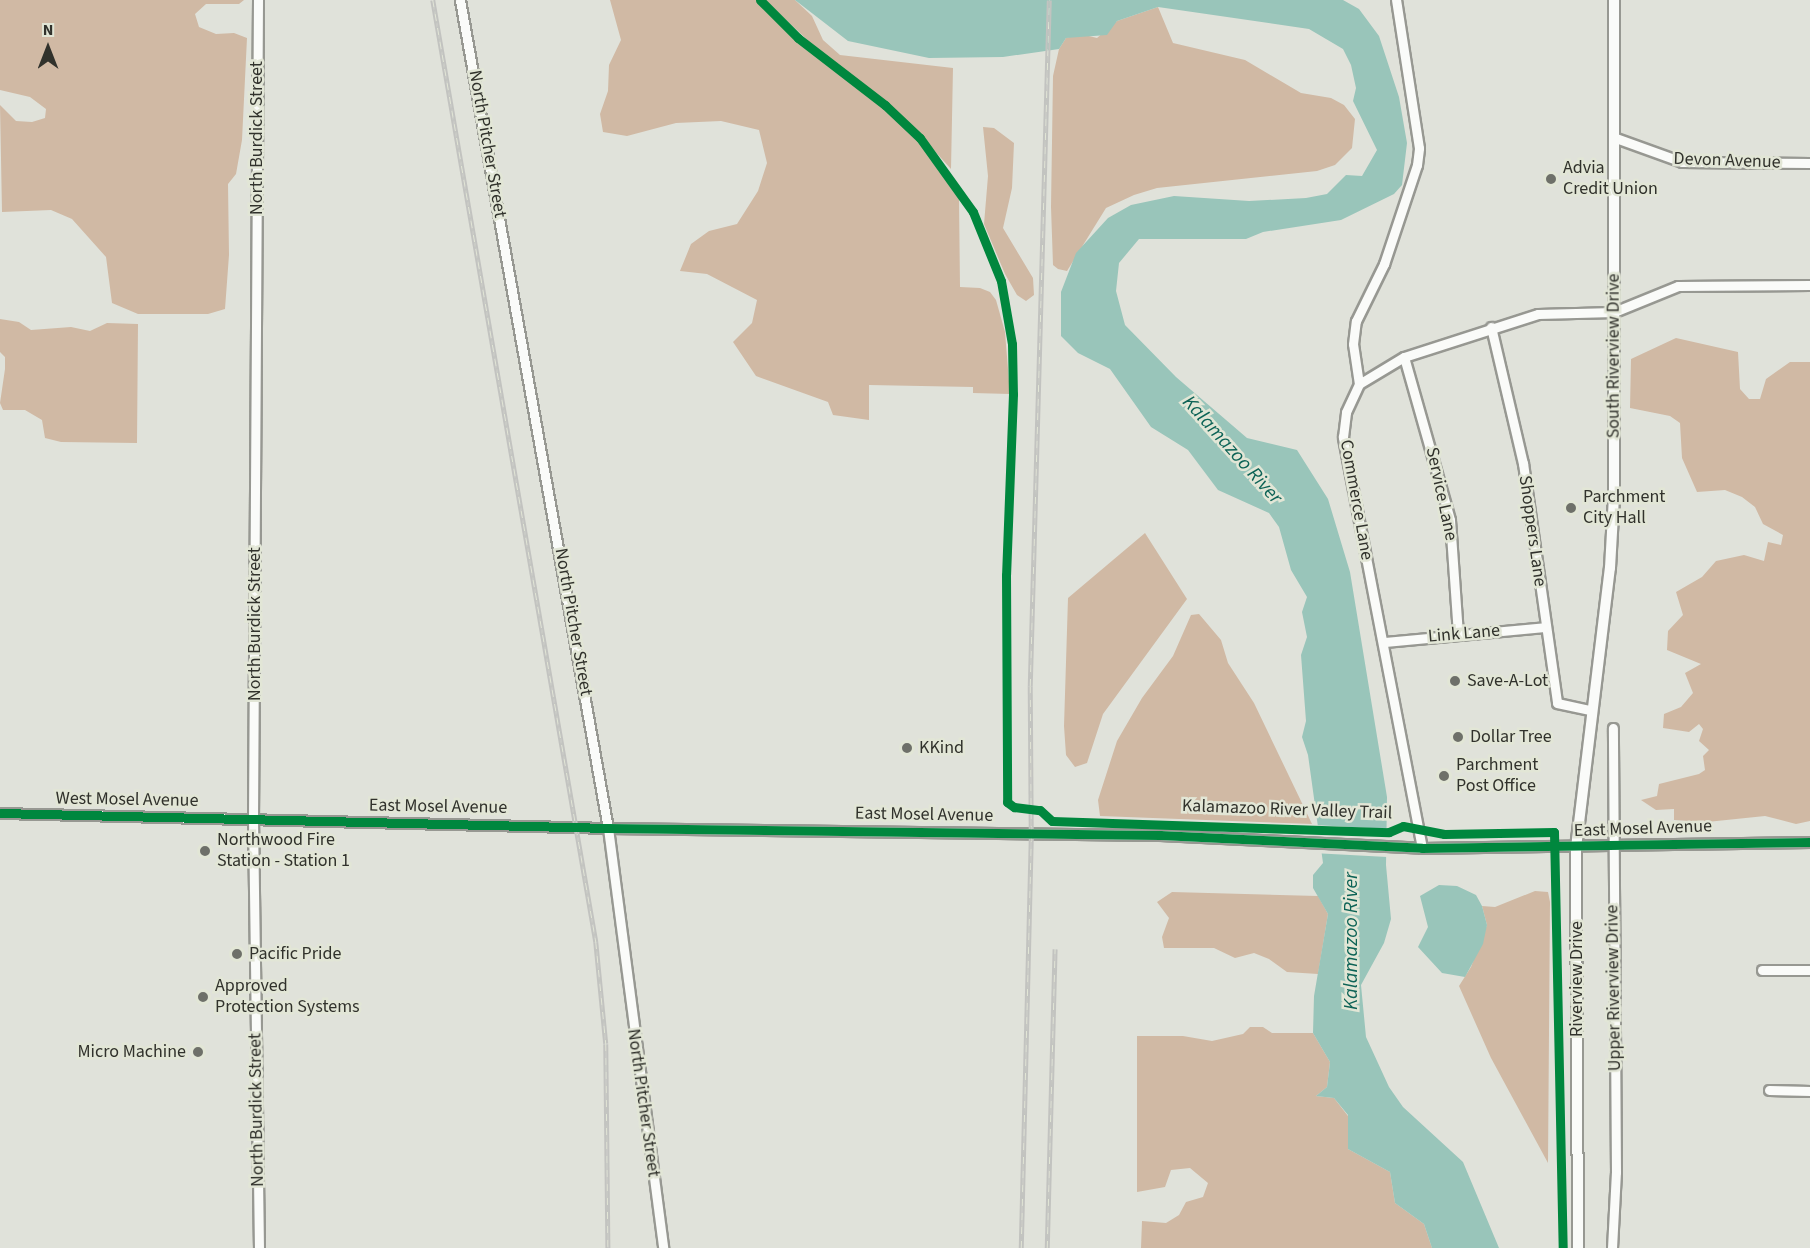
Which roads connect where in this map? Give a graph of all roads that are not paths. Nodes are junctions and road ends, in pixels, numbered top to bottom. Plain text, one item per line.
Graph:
1 (258, 0) edge
2 (460, 0) edge
3 (1396, 0) edge
4 (1614, 0) edge
5 (1613, 137) junction
6 (1810, 163) edge
7 (1810, 285) edge
8 (1614, 312) junction
9 (1491, 327) junction
10 (1404, 357) junction
11 (1359, 384) junction
12 (1545, 627) junction
13 (1458, 634) junction
14 (1384, 642) junction
15 (1591, 711) junction
16 (1613, 728) dead end
17 (0, 813) edge
18 (253, 819) junction
19 (608, 828) junction
20 (1810, 842) edge
21 (1613, 845) junction
22 (1422, 848) junction
23 (1576, 848) junction
24 (1762, 970) dead end
25 (1810, 970) edge
26 (1769, 1090) dead end
27 (1810, 1091) edge
28 (259, 1248) edge
29 (663, 1248) edge
30 (1578, 1248) edge
31 (1612, 1248) edge

1 - 18 street, North Burdick Street
2 - 19 street, North Pitcher Street
3 - 11 street
4 - 5 street, South Riverview Drive
5 - 6 street, Devon Avenue
5 - 8 street, South Riverview Drive
7 - 8 street
8 - 9 street
8 - 15 street, South Riverview Drive
9 - 10 street
9 - 12 street, Shoppers Lane
10 - 11 street
10 - 13 street, Service Lane
11 - 14 street, Commerce Lane
12 - 13 street, Link Lane
12 - 15 street, Shoppers Lane
13 - 14 street, Link Lane
14 - 22 street, Commerce Lane
15 - 23 street, Riverview Drive
16 - 21 street, Upper Riverview Drive
17 - 18 street, West Mosel Avenue
18 - 19 street, East Mosel Avenue
18 - 28 street, North Burdick Street
19 - 22 street, East Mosel Avenue
19 - 29 street, North Pitcher Street
20 - 21 street, East Mosel Avenue
21 - 23 street, East Mosel Avenue
21 - 31 street, Upper Riverview Drive
22 - 23 street, East Mosel Avenue
23 - 30 street, Riverview Drive
24 - 25 street
26 - 27 street

